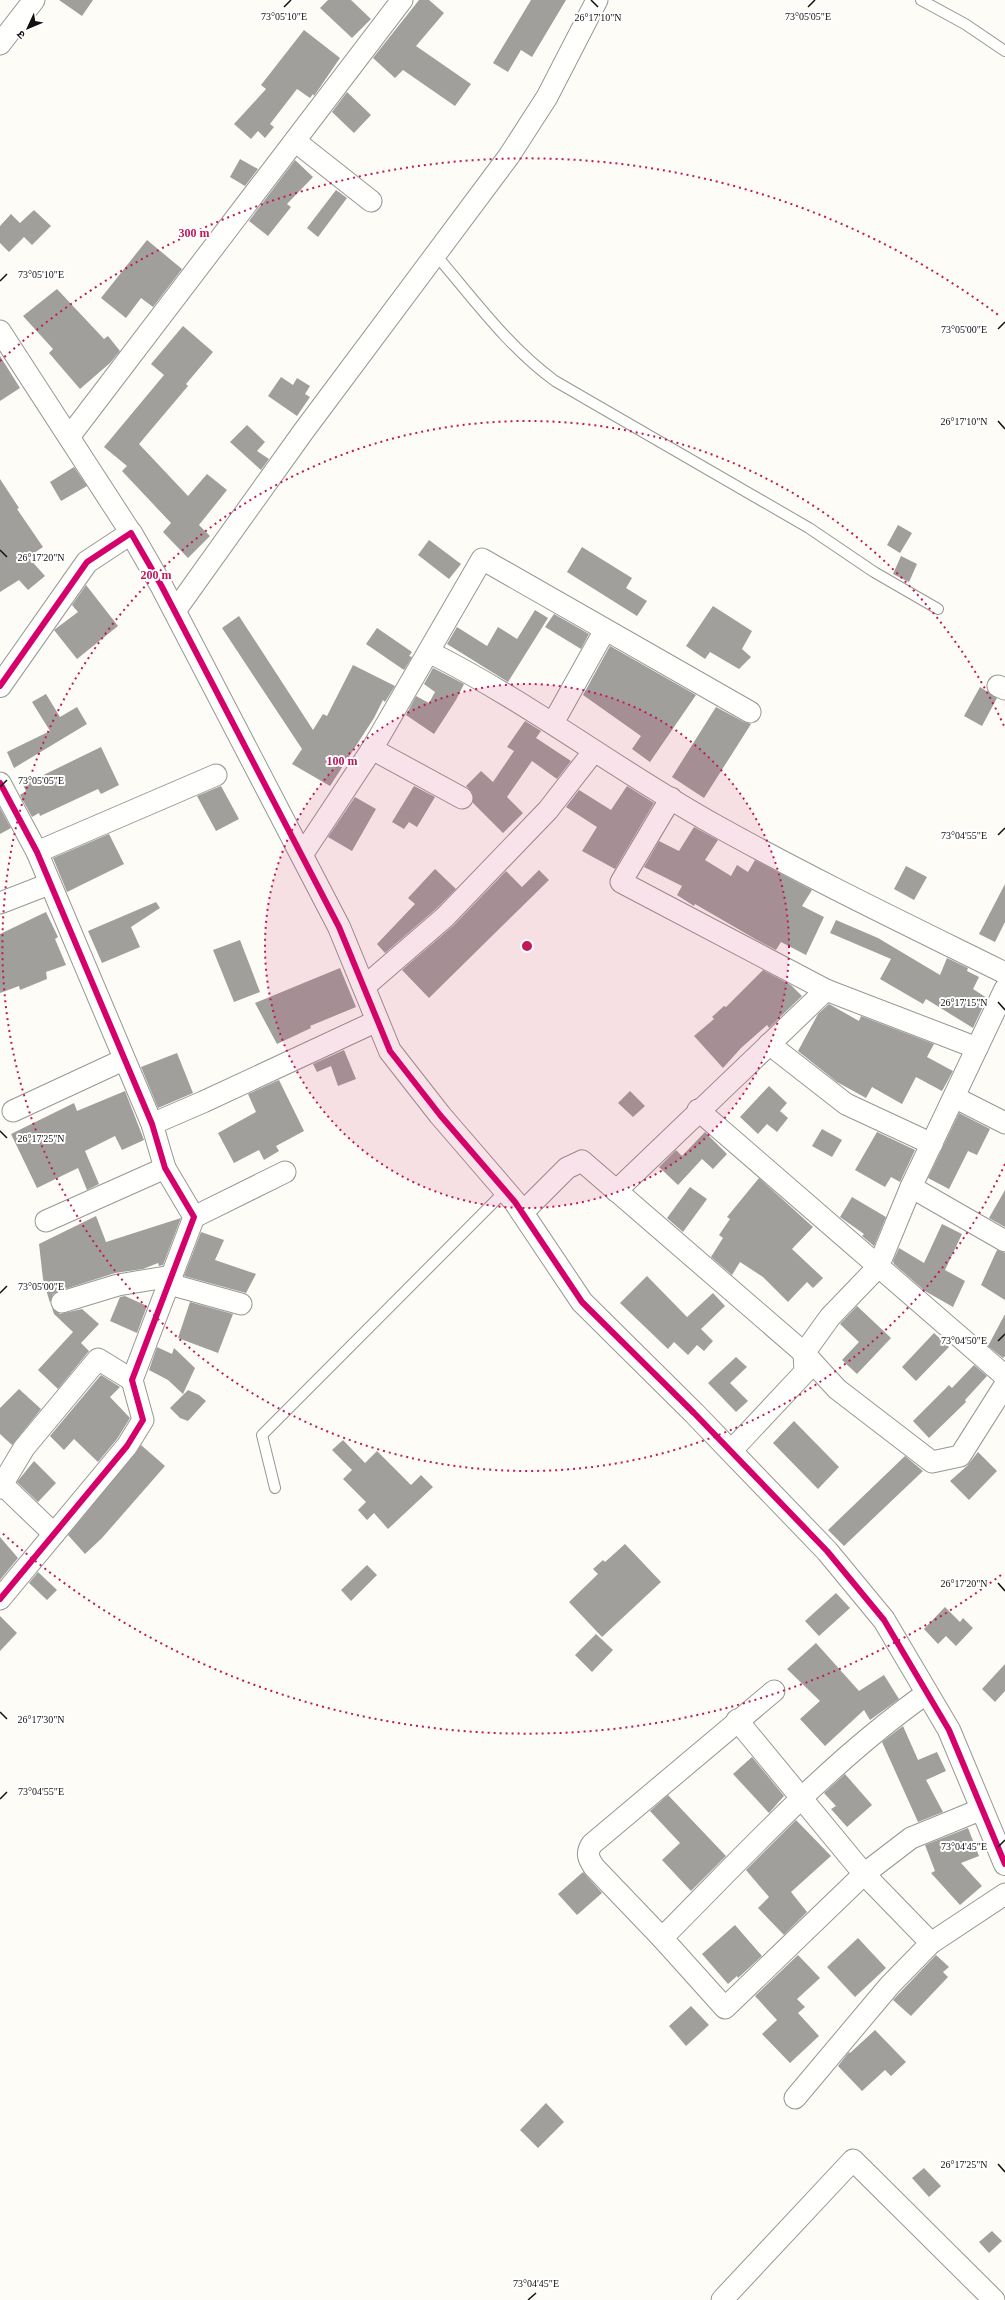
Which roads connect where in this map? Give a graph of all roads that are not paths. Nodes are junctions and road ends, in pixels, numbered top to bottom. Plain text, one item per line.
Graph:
1 (34, 0) edge
2 (402, 0) edge
3 (597, 0) edge
4 (920, 0) edge
5 (0, 44) edge
6 (1005, 50) edge
7 (294, 141) junction
8 (371, 201) dead end
9 (435, 254) junction
10 (0, 331) edge
11 (69, 436) junction
12 (131, 533) junction
13 (938, 609) dead end
14 (175, 611) junction
15 (605, 630) junction
16 (429, 652) junction
17 (1, 680) edge
18 (750, 712) dead end
19 (553, 723) junction
20 (372, 749) junction
21 (594, 751) junction
22 (216, 775) dead end
23 (0, 783) edge
24 (462, 798) dead end
25 (671, 798) junction
26 (37, 852) junction
27 (302, 855) junction
28 (49, 884) junction
29 (0, 903) edge
30 (1005, 974) edge
31 (364, 986) junction
32 (1005, 989) edge
33 (826, 990) junction
34 (377, 1021) junction
35 (769, 1044) junction
36 (977, 1048) junction
37 (124, 1060) junction
38 (954, 1097) junction
39 (698, 1110) junction
40 (13, 1112) dead end
41 (152, 1124) junction
42 (1005, 1124) edge
43 (932, 1144) junction
44 (165, 1168) junction
45 (285, 1172) dead end
46 (911, 1187) junction
47 (505, 1191) junction
48 (616, 1191) junction
49 (522, 1213) junction
50 (194, 1217) junction
51 (46, 1221) dead end
52 (1005, 1241) edge
53 (878, 1267) junction
54 (171, 1280) junction
55 (62, 1302) dead end
56 (241, 1304) dead end
57 (804, 1353) junction
58 (1005, 1376) edge
59 (132, 1380) junction
60 (1005, 1385) edge
61 (731, 1451) junction
62 (1, 1487) edge
63 (275, 1488) dead end
64 (54, 1534) junction
65 (0, 1599) edge
66 (774, 1691) dead end
67 (927, 1693) junction
68 (737, 1720) junction
69 (801, 1799) junction
70 (982, 1810) junction
71 (1005, 1864) edge
72 (864, 1874) junction
73 (1005, 1894) edge
74 (662, 1938) junction
75 (931, 1943) junction
76 (795, 2098) dead end
77 (722, 2300) edge
78 (994, 2300) edge

1 - 5 street
2 - 7 street
3 - 9 street
4 - 6 lane
7 - 8 street
7 - 11 street
9 - 13 lane
9 - 14 street
10 - 11 street
11 - 12 street
12 - 14 street
12 - 17 street
14 - 27 street
15 - 16 street
15 - 18 street
15 - 19 street
16 - 19 street
16 - 20 street
19 - 21 street
20 - 24 street
20 - 27 street
21 - 25 street
21 - 31 street
22 - 26 street
23 - 26 street
25 - 30 street
25 - 33 street
26 - 28 street
27 - 31 street
28 - 29 street
28 - 37 street
31 - 34 street
32 - 36 street
33 - 35 street
33 - 36 street
34 - 41 street
34 - 47 street
35 - 39 street
35 - 43 street
36 - 38 street
37 - 40 street
37 - 41 street
38 - 42 street
38 - 43 street
39 - 48 street
39 - 53 street
41 - 44 street
43 - 46 street
44 - 50 street
44 - 51 street
45 - 50 street
46 - 52 street
46 - 53 street
47 - 49 street
47 - 63 lane
48 - 49 street
48 - 57 street
49 - 61 street
50 - 54 street
53 - 57 street
53 - 58 street
54 - 55 street
54 - 56 street
54 - 59 street
57 - 60 street
57 - 61 street
59 - 62 street
59 - 64 street
61 - 67 street
62 - 64 street
64 - 65 street
66 - 68 street
67 - 69 street
67 - 70 street
68 - 69 street
68 - 74 street
69 - 72 street
69 - 74 street
70 - 71 street
70 - 72 street
72 - 74 street
72 - 75 street
73 - 75 street
75 - 76 street
77 - 78 street

